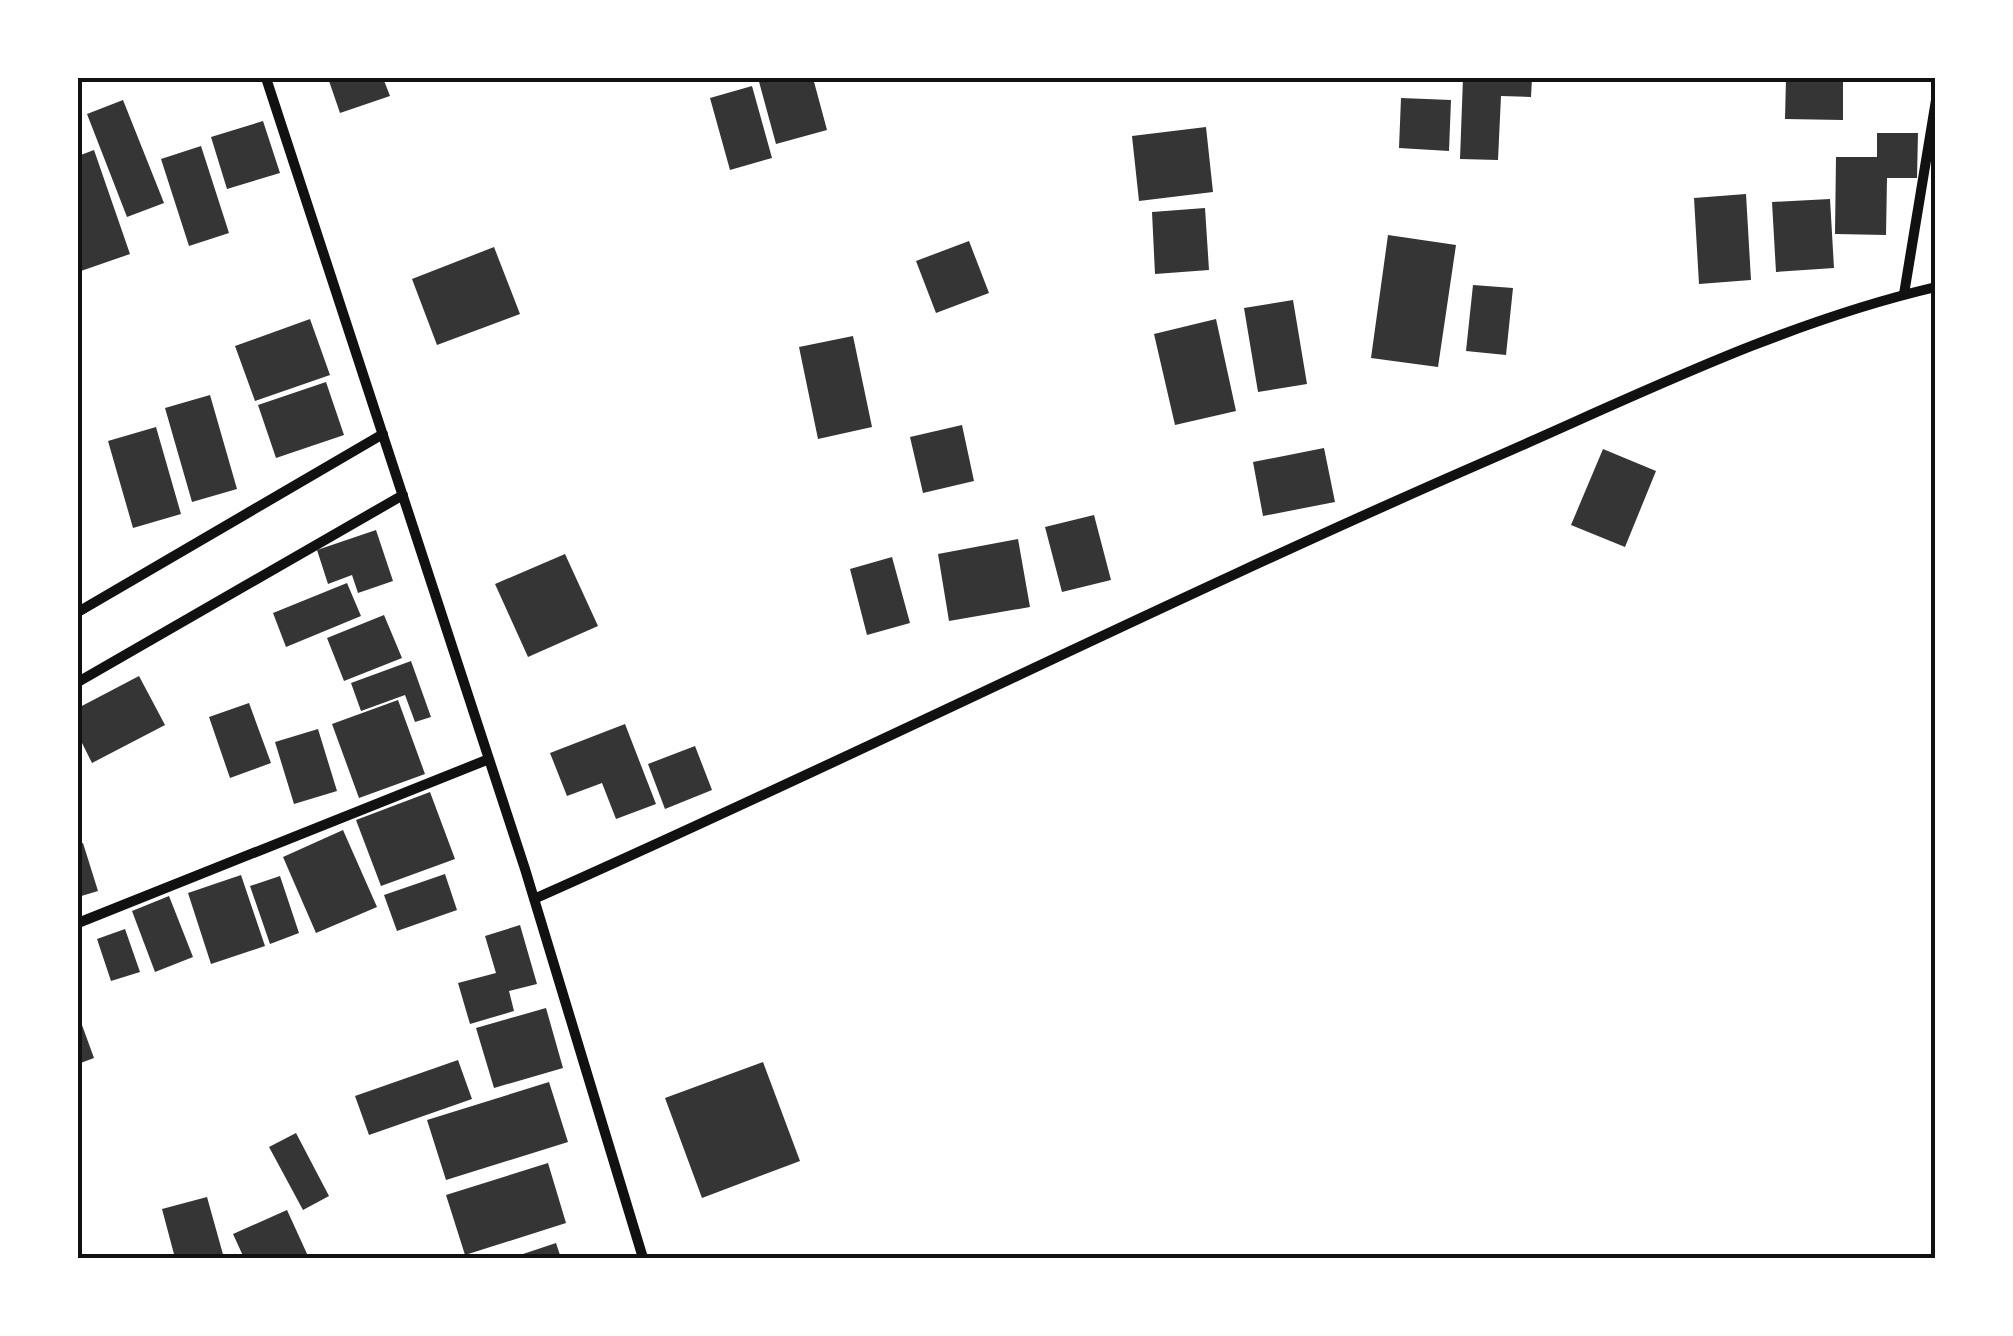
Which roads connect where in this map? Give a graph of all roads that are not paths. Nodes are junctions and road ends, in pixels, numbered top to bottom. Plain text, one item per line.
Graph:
1 (266, 78) edge
2 (1936, 100) edge
3 (1936, 287) edge
4 (1904, 294) junction
5 (384, 434) junction
6 (403, 495) junction
7 (78, 612) edge
8 (78, 682) edge
9 (489, 759) junction
10 (534, 899) junction
11 (78, 923) edge
12 (643, 1258) edge

1 - 5 street
2 - 4 street
3 - 4 street
4 - 10 street
5 - 6 street
5 - 7 street
6 - 8 street
6 - 9 street
9 - 10 street
9 - 11 street
10 - 12 street

